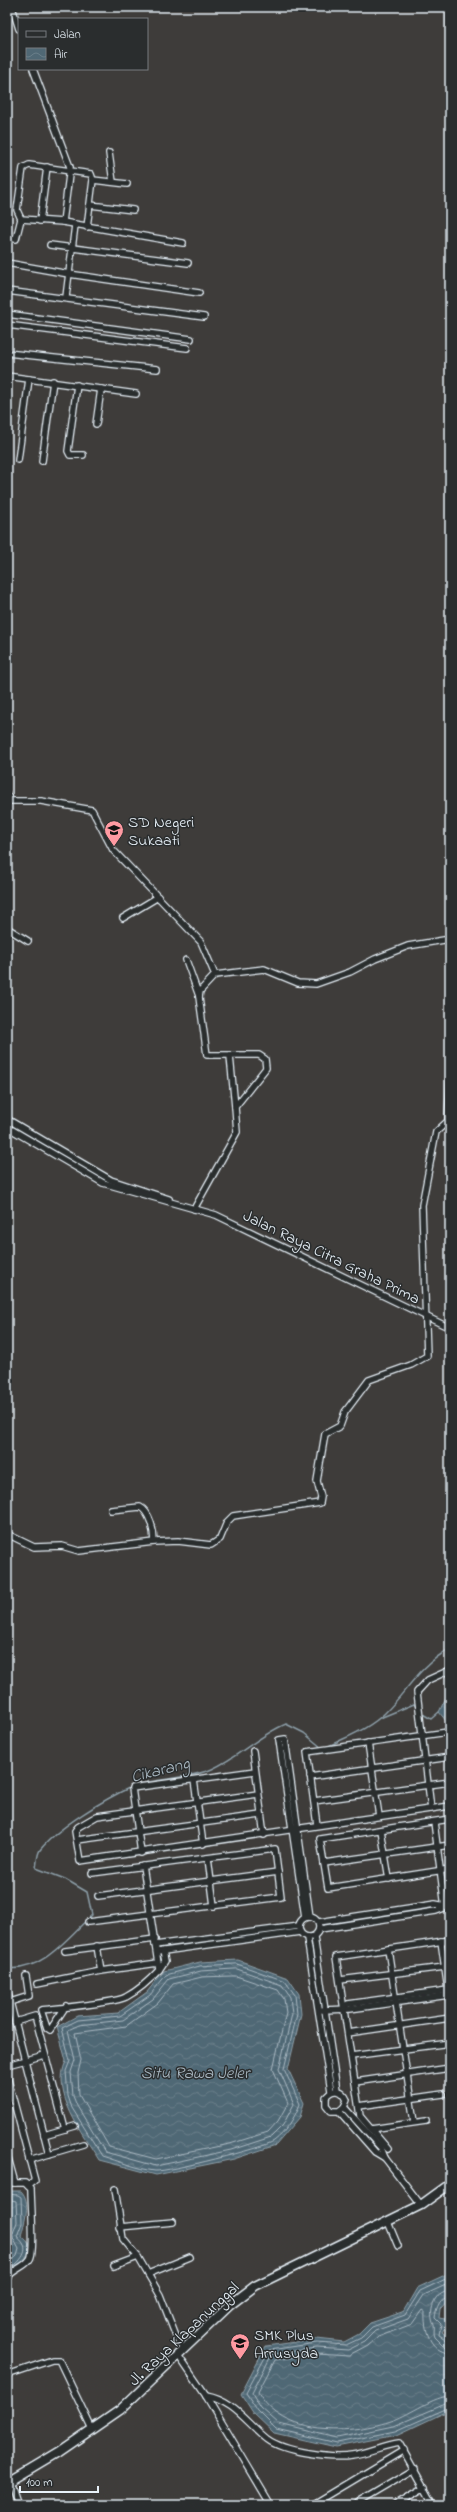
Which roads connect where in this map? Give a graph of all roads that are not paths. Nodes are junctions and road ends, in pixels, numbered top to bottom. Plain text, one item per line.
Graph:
1 (12, 7) edge
2 (450, 7) edge
3 (18, 26) edge
4 (450, 26) edge
5 (33, 70) edge
6 (109, 153) dead end
7 (47, 167) junction
8 (70, 170) junction
9 (93, 180) junction
10 (113, 182) junction
11 (127, 184) dead end
12 (90, 204) junction
13 (133, 210) dead end
14 (21, 219) junction
15 (40, 221) junction
16 (63, 222) junction
17 (75, 225) junction
18 (87, 227) junction
19 (7, 238) edge
20 (183, 243) dead end
21 (50, 245) dead end
22 (73, 247) junction
23 (7, 262) edge
24 (188, 263) dead end
25 (69, 274) junction
26 (7, 291) edge
27 (199, 293) dead end
28 (66, 297) junction
29 (7, 314) edge
30 (204, 317) dead end
31 (7, 325) edge
32 (191, 339) dead end
33 (187, 348) dead end
34 (7, 353) edge
35 (157, 369) dead end
36 (7, 376) edge
37 (29, 379) junction
38 (53, 382) junction
39 (77, 385) junction
40 (101, 389) junction
41 (136, 394) dead end
42 (96, 424) dead end
43 (83, 455) dead end
44 (18, 460) dead end
45 (42, 461) dead end
46 (7, 795) edge
47 (9, 801) edge
48 (158, 897) junction
49 (123, 918) dead end
50 (7, 928) edge
51 (450, 939) edge
52 (28, 941) dead end
53 (186, 960) dead end
54 (215, 975) junction
55 (199, 997) junction
56 (230, 1056) junction
57 (450, 1076) edge
58 (234, 1107) junction
59 (7, 1120) edge
60 (7, 1127) edge
61 (123, 1187) junction
62 (195, 1208) junction
63 (424, 1315) junction
64 (450, 1328) edge
65 (111, 1510) dead end
66 (7, 1534) edge
67 (154, 1542) junction
68 (450, 1670) edge
69 (448, 1732) dead end
70 (421, 1735) junction
71 (282, 1739) dead end
72 (368, 1743) junction
73 (253, 1751) dead end
74 (450, 1757) edge
75 (425, 1760) junction
76 (372, 1768) junction
77 (255, 1771) junction
78 (310, 1777) junction
79 (194, 1780) junction
80 (450, 1782) edge
81 (428, 1785) junction
82 (376, 1792) junction
83 (258, 1794) junction
84 (314, 1801) junction
85 (197, 1802) junction
86 (450, 1806) edge
87 (432, 1808) junction
88 (136, 1811) junction
89 (261, 1815) junction
90 (379, 1816) junction
91 (450, 1819) edge
92 (434, 1822) junction
93 (200, 1823) junction
94 (317, 1825) junction
95 (295, 1829) junction
96 (382, 1830) junction
97 (138, 1831) junction
98 (264, 1836) junction
99 (77, 1840) junction
100 (203, 1844) junction
101 (450, 1845) edge
102 (437, 1846) junction
103 (141, 1853) junction
104 (385, 1854) junction
105 (208, 1858) junction
106 (324, 1863) junction
107 (144, 1866) junction
108 (450, 1869) edge
109 (440, 1871) junction
110 (278, 1872) junction
111 (92, 1873) dead end
112 (389, 1879) junction
113 (211, 1881) junction
114 (147, 1890) junction
115 (98, 1896) dead end
116 (214, 1906) junction
117 (448, 1906) edge
118 (377, 1913) junction
119 (151, 1914) junction
120 (308, 1917) junction
121 (378, 1920) junction
122 (88, 1922) dead end
123 (319, 1922) junction
124 (299, 1926) junction
125 (320, 1929) junction
126 (300, 1932) junction
127 (228, 1935) junction
128 (314, 1937) junction
129 (307, 1938) junction
130 (450, 1940) edge
131 (155, 1942) junction
132 (174, 1942) junction
133 (230, 1942) junction
134 (441, 1942) junction
135 (97, 1946) junction
136 (175, 1949) junction
137 (388, 1949) junction
138 (65, 1951) dead end
139 (163, 1951) junction
140 (156, 1952) junction
141 (158, 1962) junction
142 (445, 1967) junction
143 (159, 1970) junction
144 (100, 1971) junction
145 (392, 1973) junction
146 (26, 1976) dead end
147 (340, 1980) junction
148 (37, 1984) dead end
149 (7, 1990) edge
150 (448, 1993) junction
151 (396, 2000) junction
152 (10, 2002) junction
153 (450, 2004) edge
154 (66, 2006) junction
155 (344, 2007) junction
156 (318, 2010) junction
157 (325, 2010) junction
158 (450, 2018) edge
159 (15, 2022) junction
160 (400, 2025) junction
161 (348, 2033) junction
162 (450, 2043) edge
163 (403, 2049) junction
164 (45, 2055) junction
165 (351, 2056) junction
166 (25, 2060) junction
167 (7, 2065) edge
168 (450, 2068) edge
169 (407, 2074) junction
170 (7, 2076) edge
171 (355, 2082) junction
172 (334, 2091) junction
173 (443, 2094) dead end
174 (411, 2098) junction
175 (359, 2106) junction
176 (344, 2107) junction
177 (339, 2111) junction
178 (426, 2121) dead end
179 (414, 2122) junction
180 (75, 2126) dead end
181 (64, 2129) junction
182 (371, 2129) junction
183 (44, 2134) junction
184 (83, 2144) dead end
185 (388, 2149) dead end
186 (7, 2154) edge
187 (49, 2154) junction
188 (385, 2158) junction
189 (30, 2160) junction
190 (7, 2183) edge
191 (15, 2183) junction
192 (450, 2184) edge
193 (28, 2186) junction
194 (115, 2189) dead end
195 (421, 2205) junction
196 (173, 2222) dead end
197 (388, 2222) junction
198 (120, 2227) junction
199 (398, 2246) dead end
200 (138, 2257) junction
201 (190, 2257) dead end
202 (114, 2266) dead end
203 (148, 2274) junction
204 (7, 2278) edge
205 (184, 2348) junction
206 (178, 2355) junction
207 (7, 2375) edge
208 (206, 2396) junction
209 (92, 2429) junction
210 (404, 2450) junction
211 (415, 2468) junction
212 (9, 2482) edge
213 (425, 2487) junction
214 (18, 2505) edge
215 (271, 2505) edge
216 (312, 2505) edge
217 (354, 2505) edge
218 (395, 2505) edge
219 (434, 2505) edge

1 - 3 street
2 - 4 street
5 - 8 street
6 - 10 street
7 - 8 street
7 - 14 street
7 - 15 street
8 - 9 street
8 - 16 street
9 - 10 street
9 - 12 street
10 - 11 street
12 - 13 street
12 - 18 street
14 - 15 street
14 - 19 street
15 - 16 street
16 - 17 street
17 - 18 street
17 - 22 street
18 - 20 street
21 - 22 street
22 - 24 street
22 - 25 street
23 - 25 street
25 - 27 street
25 - 28 street
26 - 28 street
28 - 30 street
29 - 32 street
31 - 33 street
34 - 35 street
36 - 37 street
37 - 38 street
37 - 44 street
38 - 39 street
38 - 45 street
39 - 40 street
39 - 43 street
40 - 41 street
40 - 42 street
46 - 47 street
47 - 48 street
48 - 49 street
48 - 54 street
50 - 52 street
51 - 54 street
53 - 55 street
54 - 55 street
55 - 56 street
56 - 58 street
56 - 58 street
57 - 63 street
58 - 62 street
59 - 61 street, Jalan Raya Citra Graha Prima
60 - 61 street, Jalan Raya Citra Graha Prima
61 - 62 street, Jalan Raya Citra Graha Prima
62 - 63 street, Jalan Raya Citra Graha Prima
63 - 64 street, Jalan Raya Citra Graha Prima
63 - 67 street
65 - 67 street
66 - 67 street
68 - 70 street
69 - 70 street
70 - 72 street
70 - 75 street
71 - 95 street
72 - 76 street
72 - 78 street
73 - 77 street
74 - 75 street
75 - 76 street
75 - 81 street
76 - 78 street
76 - 82 street
77 - 79 street
77 - 83 street
78 - 84 street
79 - 85 street
79 - 88 street
80 - 81 street
81 - 82 street
81 - 87 street
82 - 84 street
82 - 90 street
83 - 85 street
83 - 89 street
84 - 94 street
85 - 88 street
85 - 93 street
86 - 87 street
87 - 90 street
88 - 97 street
88 - 99 street
89 - 93 street
89 - 98 street
90 - 94 street
91 - 92 street
92 - 96 street
92 - 102 street
93 - 97 street
93 - 100 street
94 - 95 street
95 - 98 street
95 - 120 street
96 - 104 street
96 - 106 street
97 - 99 street
97 - 103 street
98 - 100 street
99 - 103 street
100 - 103 street
101 - 102 street
102 - 104 street
102 - 109 street
104 - 106 street
104 - 112 street
105 - 107 street
105 - 110 street
105 - 113 street
106 - 112 street
107 - 111 street
107 - 114 street
108 - 109 street
109 - 112 street
109 - 117 street
110 - 113 street
110 - 116 street
113 - 114 street
113 - 116 street
114 - 115 street
114 - 119 street
116 - 119 street
117 - 118 street
117 - 121 street
118 - 121 street
118 - 123 street
119 - 122 street
119 - 131 street
120 - 123 street
120 - 124 street
121 - 125 street
123 - 125 street
124 - 126 street
124 - 127 street
125 - 128 street
126 - 129 street
126 - 133 street
127 - 132 street
127 - 133 street
128 - 129 street
128 - 157 street
129 - 156 street
130 - 134 street
131 - 132 street
131 - 135 street
131 - 140 street
132 - 136 street
133 - 136 street
134 - 137 street
134 - 142 street
135 - 138 street
135 - 144 street
136 - 139 street
137 - 145 street
137 - 147 street
139 - 140 street
139 - 143 street
140 - 141 street
141 - 143 street
141 - 144 street
142 - 145 street
142 - 150 street
143 - 154 street
144 - 148 street
145 - 147 street
145 - 151 street
146 - 152 street
147 - 155 street
149 - 152 street
150 - 151 street
150 - 153 street
151 - 155 street
151 - 160 street
152 - 159 street
154 - 154 street
155 - 157 street
155 - 161 street
156 - 157 street
156 - 172 street
157 - 172 street
158 - 160 street
159 - 164 street
159 - 166 street
160 - 161 street
160 - 163 street
161 - 165 street
162 - 163 street
163 - 165 street
163 - 169 street
164 - 166 street
164 - 181 street
165 - 171 street
166 - 167 street
166 - 183 street
168 - 169 street
169 - 171 street
169 - 174 street
170 - 189 street
171 - 175 street
172 - 176 street
172 - 177 street
173 - 174 street
174 - 175 street
174 - 179 street
175 - 182 street
176 - 177 street
176 - 188 street
177 - 188 street
178 - 179 street
179 - 182 street
180 - 181 street
181 - 183 street
182 - 185 street
183 - 187 street
184 - 187 street
186 - 191 street
187 - 189 street
188 - 195 street
189 - 193 street
190 - 191 street
191 - 193 street
192 - 195 street, Jl. Raya Klapanunggal
193 - 204 street
194 - 198 street
195 - 197 street, Jl. Raya Klapanunggal
196 - 198 street
197 - 199 street
197 - 205 street, Jl. Raya Klapanunggal
198 - 200 street
200 - 202 street
200 - 203 street
201 - 203 street
203 - 205 street
205 - 206 street, Jl. Raya Klapanunggal
206 - 208 street
206 - 209 street, Jl. Raya Klapanunggal
207 - 209 street
208 - 210 street
208 - 215 street
209 - 212 street, Jl. Raya Klapanunggal
210 - 211 street
210 - 216 street
211 - 213 street
211 - 217 street
212 - 214 street
213 - 218 street
213 - 219 street

